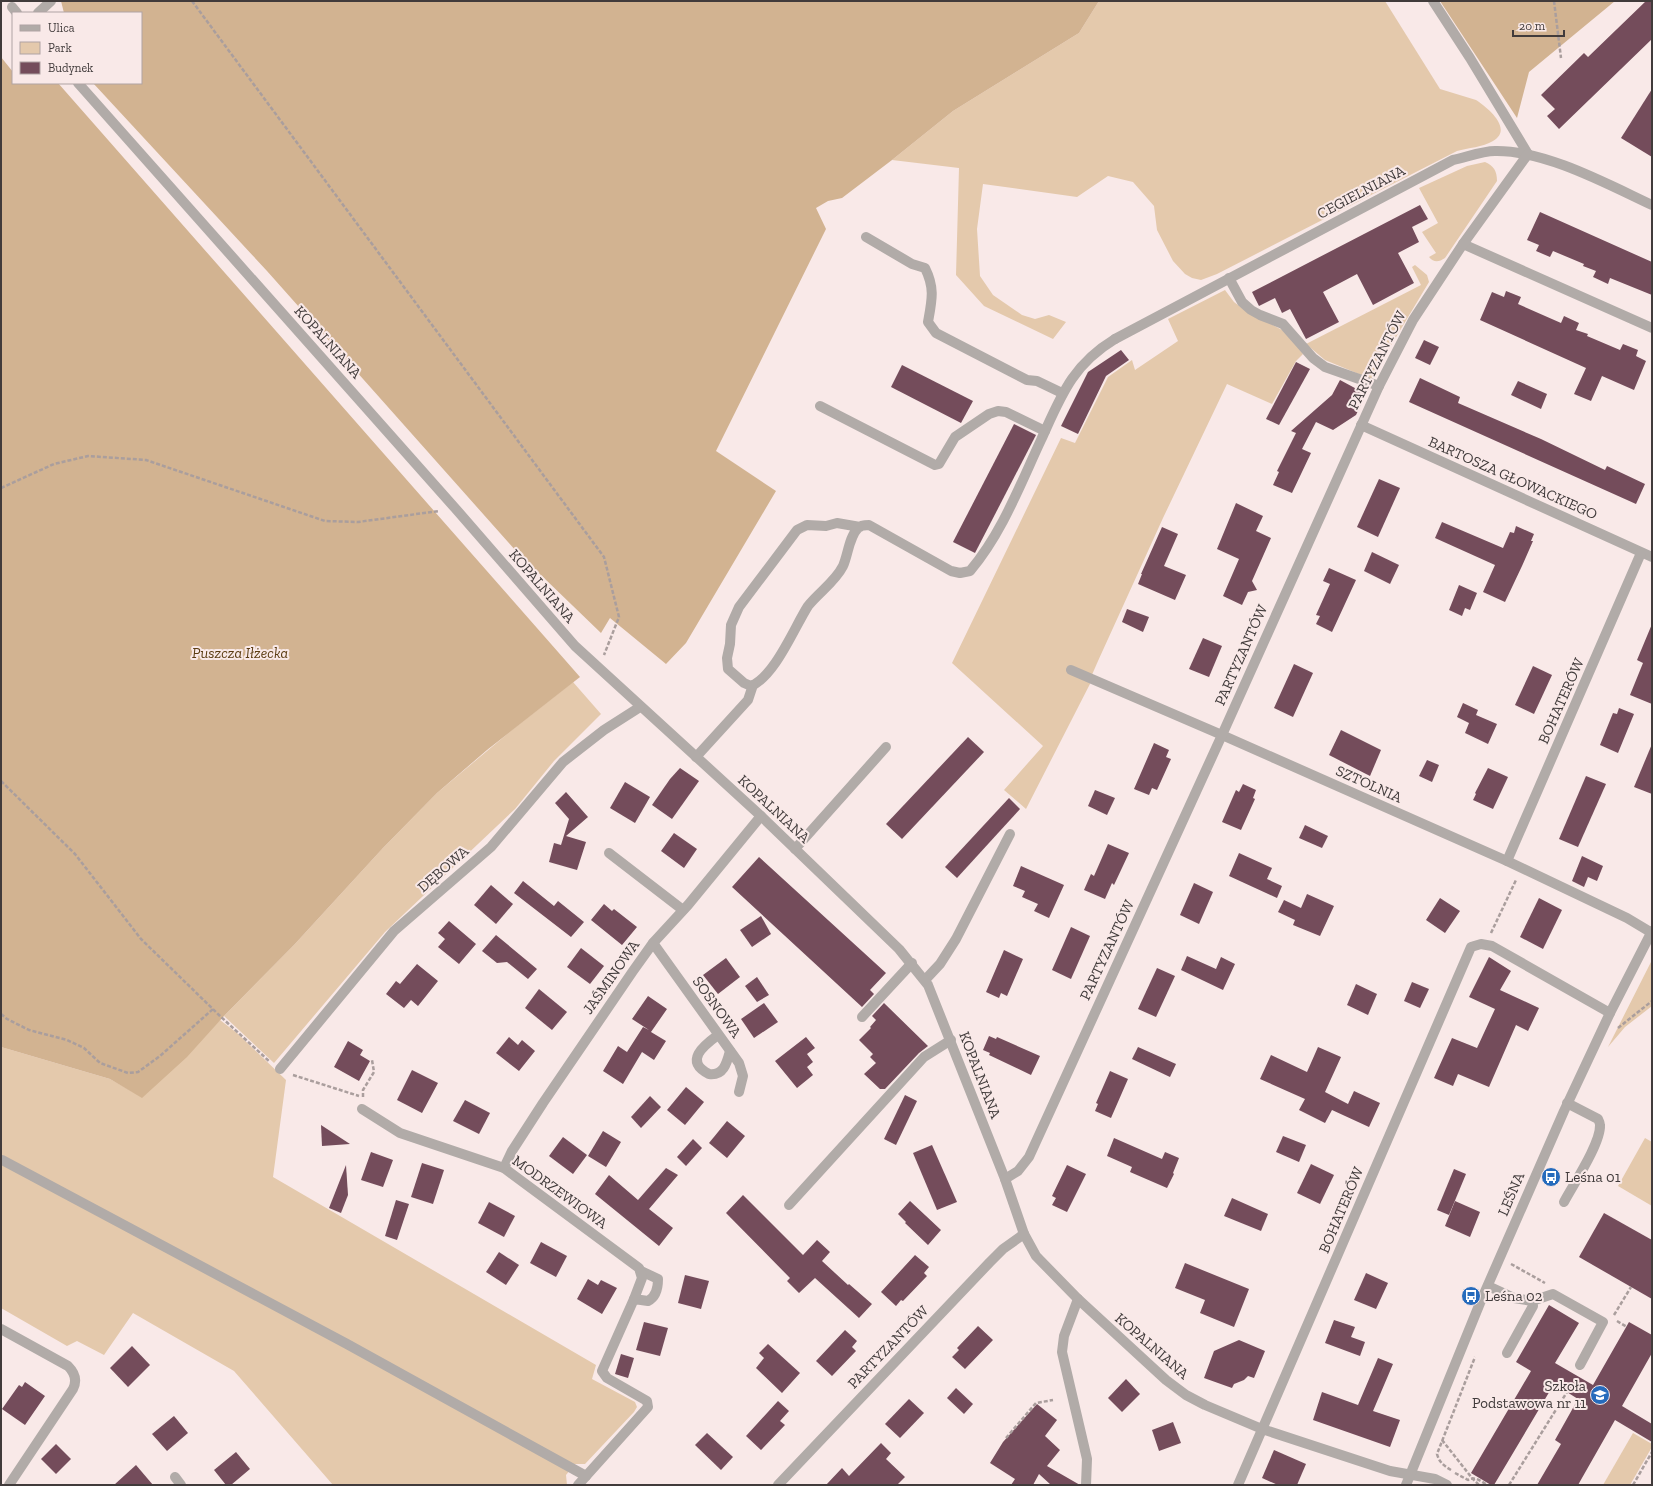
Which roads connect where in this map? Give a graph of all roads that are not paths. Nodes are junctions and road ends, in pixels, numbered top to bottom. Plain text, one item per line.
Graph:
1 (51, 1) edge
2 (1433, 1) edge
3 (39, 12) edge
4 (79, 84) edge
5 (1528, 154) junction
6 (1652, 205) edge
7 (866, 237) dead end
8 (1463, 244) junction
9 (1228, 278) junction
10 (1652, 328) edge
11 (1379, 386) junction
12 (1062, 393) junction
13 (820, 406) dead end
14 (1361, 425) junction
15 (1045, 431) junction
16 (860, 527) junction
17 (1641, 553) junction
18 (1652, 557) edge
19 (1071, 670) dead end
20 (754, 685) junction
21 (640, 706) junction
22 (1222, 735) junction
23 (886, 747) dead end
24 (696, 757) junction
25 (761, 816) junction
26 (1010, 834) dead end
27 (795, 849) junction
28 (609, 854) dead end
29 (1507, 861) junction
30 (683, 910) junction
31 (1652, 932) edge
32 (653, 943) junction
33 (912, 963) junction
34 (926, 980) junction
35 (1610, 1013) junction
36 (862, 1017) dead end
37 (718, 1035) junction
38 (951, 1040) junction
39 (730, 1051) junction
40 (280, 1069) road end
41 (739, 1092) dead end
42 (1567, 1103) junction
43 (362, 1109) road end
44 (2, 1160) edge
45 (504, 1168) junction
46 (1005, 1179) junction
47 (1564, 1202) dead end
48 (789, 1205) dead end
49 (1024, 1234) junction
50 (641, 1270) junction
51 (1488, 1286) junction
52 (634, 1299) junction
53 (1078, 1299) junction
54 (1532, 1301) junction
55 (1, 1329) edge
56 (1507, 1353) dead end
57 (1580, 1365) dead end
58 (1262, 1429) junction
59 (1409, 1474) junction
60 (586, 1476) junction
61 (9, 1485) edge
62 (578, 1485) edge
63 (778, 1485) edge
64 (1086, 1485) edge
65 (1238, 1485) edge
66 (1406, 1485) edge
67 (1447, 1485) edge

1 - 3 street
2 - 5 street
4 - 21 street, KOPALNIANA
5 - 6 street, CEGIELNIANA
5 - 8 street, PARTYZANTÓW
5 - 9 street, CEGIELNIANA
7 - 12 street
8 - 10 street
8 - 11 street, PARTYZANTÓW
9 - 11 street
9 - 12 street, CEGIELNIANA
11 - 14 street, PARTYZANTÓW
12 - 15 street, CEGIELNIANA
13 - 15 street
14 - 17 street, BARTOSZA GŁOWACKIEGO
14 - 22 street, PARTYZANTÓW
15 - 16 street, CEGIELNIANA
16 - 20 street
16 - 20 street
17 - 18 street, BARTOSZA GŁOWACKIEGO
17 - 29 street, BOHATERÓW
19 - 22 street, SZTOLNIA
20 - 24 street
21 - 24 street, KOPALNIANA
21 - 40 street, DĘBOWA
22 - 29 street, SZTOLNIA
22 - 46 street, PARTYZANTÓW
23 - 27 street
24 - 25 street, KOPALNIANA
25 - 27 street, KOPALNIANA
25 - 30 street, JAŚMINOWA
26 - 34 street
27 - 33 street, KOPALNIANA
28 - 30 street
29 - 31 street, SZTOLNIA
30 - 32 street, JAŚMINOWA
31 - 35 street, LEŚNA
32 - 37 street, SOSNOWA
32 - 45 street, JAŚMINOWA
33 - 34 street, KOPALNIANA
33 - 36 street
34 - 38 street, KOPALNIANA
35 - 42 street, LEŚNA
35 - 58 street, BOHATERÓW
37 - 39 street, SOSNOWA
37 - 39 street
38 - 46 street, KOPALNIANA
38 - 48 street
39 - 41 street, SOSNOWA
42 - 47 street
42 - 51 street, LEŚNA
43 - 45 street, MODRZEWIOWA
44 - 60 street
45 - 50 street, MODRZEWIOWA
46 - 49 street, KOPALNIANA
49 - 53 street, KOPALNIANA
49 - 63 street, PARTYZANTÓW
50 - 52 street
50 - 52 street, MODRZEWIOWA
51 - 54 street
51 - 59 street, LEŚNA
52 - 60 street
53 - 58 street, KOPALNIANA
53 - 64 street
54 - 56 street
54 - 57 street
55 - 61 street
58 - 59 street, KOPALNIANA
58 - 65 street, BOHATERÓW
59 - 66 street, LEŚNA
59 - 67 street, KOPALNIANA
60 - 62 street

